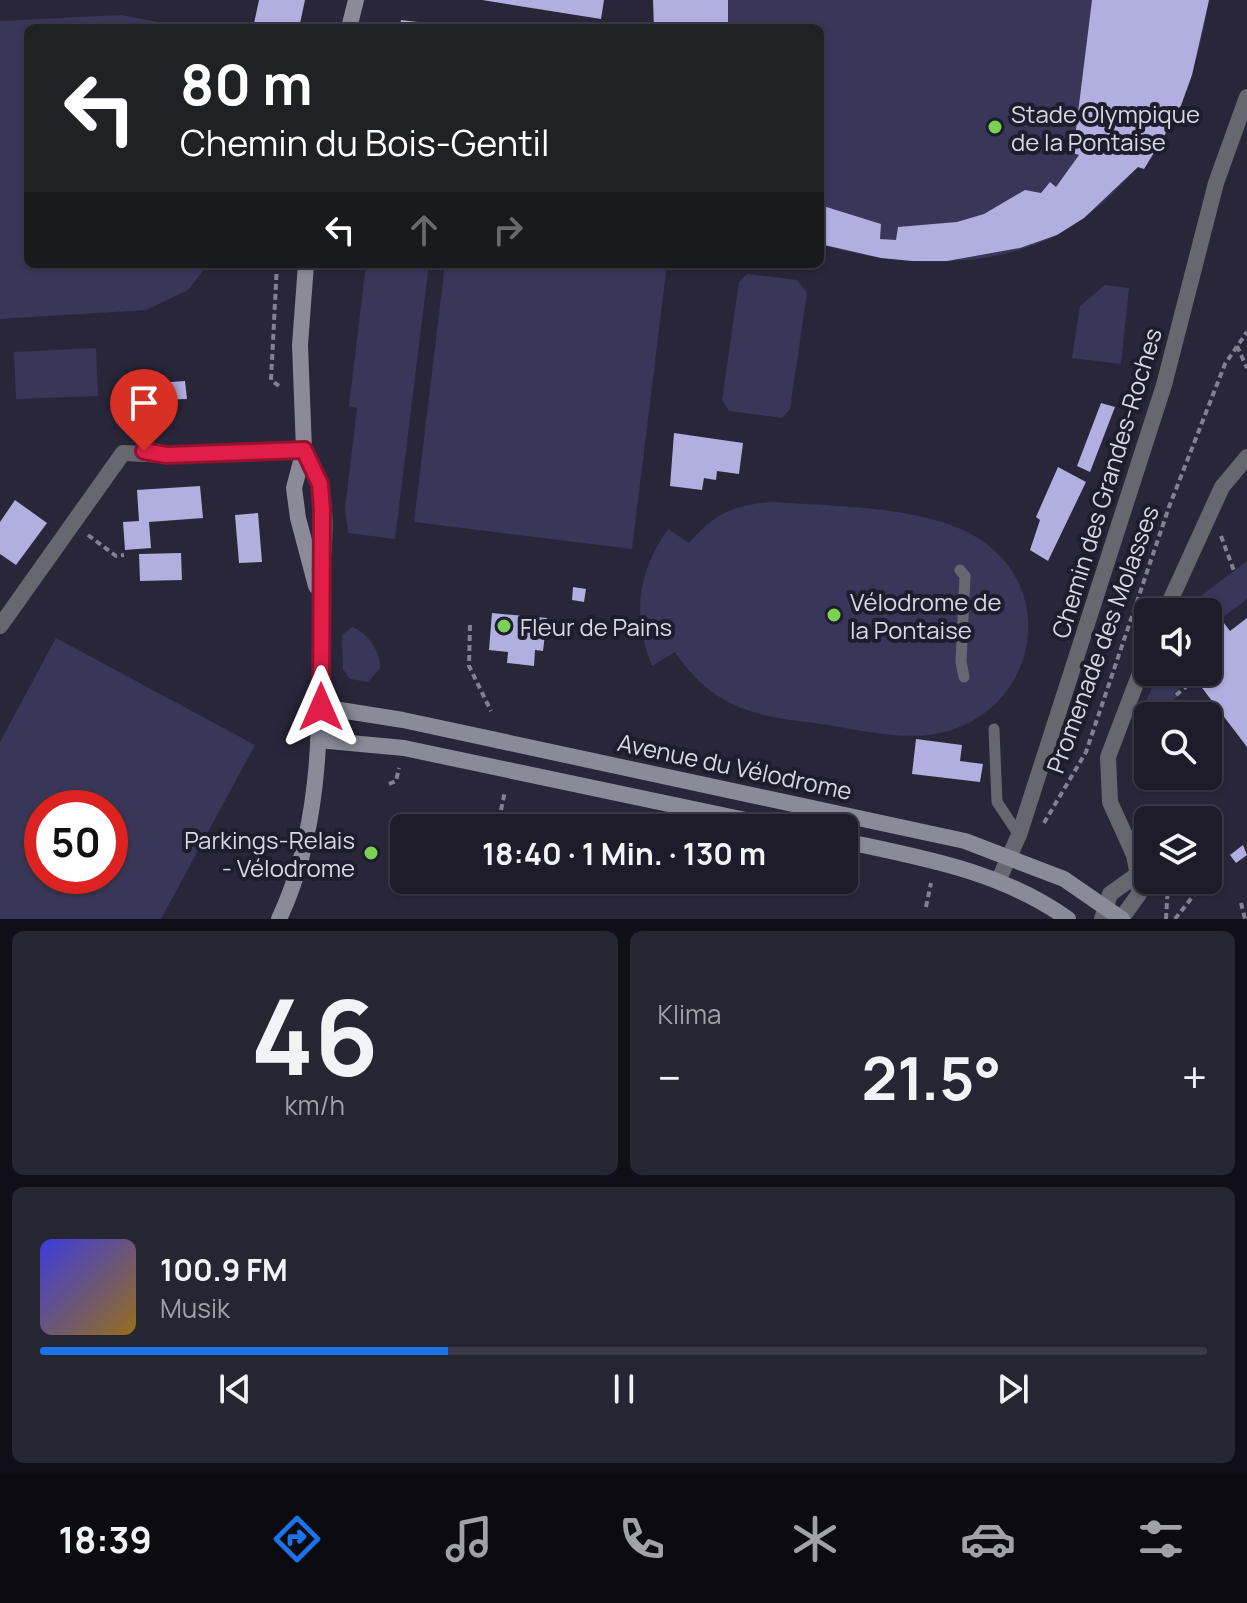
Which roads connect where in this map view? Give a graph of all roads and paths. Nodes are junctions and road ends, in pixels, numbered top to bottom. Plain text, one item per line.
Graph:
1 (356, 0) edge
2 (350, 24) edge
3 (1247, 97) edge
4 (277, 268) edge
5 (306, 268) edge
6 (1247, 332) edge
7 (1237, 346) junction
8 (1247, 368) edge
9 (303, 404) junction
10 (304, 450) junction
11 (1247, 457) edge
12 (1218, 527) dead end
13 (88, 535) dead end
14 (124, 555) dead end
15 (960, 570) dead end
16 (1234, 571) dead end
17 (1171, 598) edge
18 (320, 601) junction
19 (470, 625) dead end
20 (0, 626) edge
21 (964, 677) dead end
22 (1135, 686) edge
23 (1187, 686) edge
24 (1176, 695) dead end
25 (321, 707) junction
26 (491, 711) dead end
27 (994, 729) dead end
28 (318, 740) junction
29 (399, 768) dead end
30 (389, 784) dead end
31 (505, 791) dead end
32 (501, 810) dead end
33 (717, 814) edge
34 (1044, 824) dead end
35 (1019, 835) junction
36 (858, 844) edge
37 (1010, 856) junction
38 (1134, 864) edge
39 (1134, 877) edge
40 (999, 879) junction
41 (931, 883) dead end
42 (1139, 894) edge
43 (1167, 894) edge
44 (1194, 895) dead end
45 (1241, 903) dead end
46 (926, 907) dead end
47 (1104, 913) edge
48 (279, 919) edge
49 (1068, 919) edge
50 (1122, 919) edge
51 (1166, 919) edge
52 (1175, 919) edge
53 (1245, 919) edge

1 - 2 street
3 - 35 street, Chemin des Grandes-Roches
4 - 9 path
5 - 9 street
6 - 7 path, Promenade des Molasses
7 - 8 path
7 - 34 path, Promenade des Molasses
9 - 10 street
10 - 18 street
10 - 18 street
10 - 20 street
11 - 17 street
12 - 16 path
13 - 14 path
15 - 21 lane
18 - 25 street
19 - 26 path
22 - 38 street
23 - 24 path
25 - 28 street
25 - 37 street, Avenue du Vélodrome
27 - 35 lane
28 - 33 street
28 - 48 street
29 - 30 path
31 - 32 path
35 - 37 street, Chemin des Grandes-Roches
36 - 40 street
37 - 40 street, Chemin des Grandes-Roches
37 - 47 street, Avenue du Vélodrome
39 - 47 street
40 - 49 street
41 - 46 path
42 - 50 street
43 - 51 path
44 - 52 path
45 - 53 path
47 - 50 street, Avenue du Vélodrome

